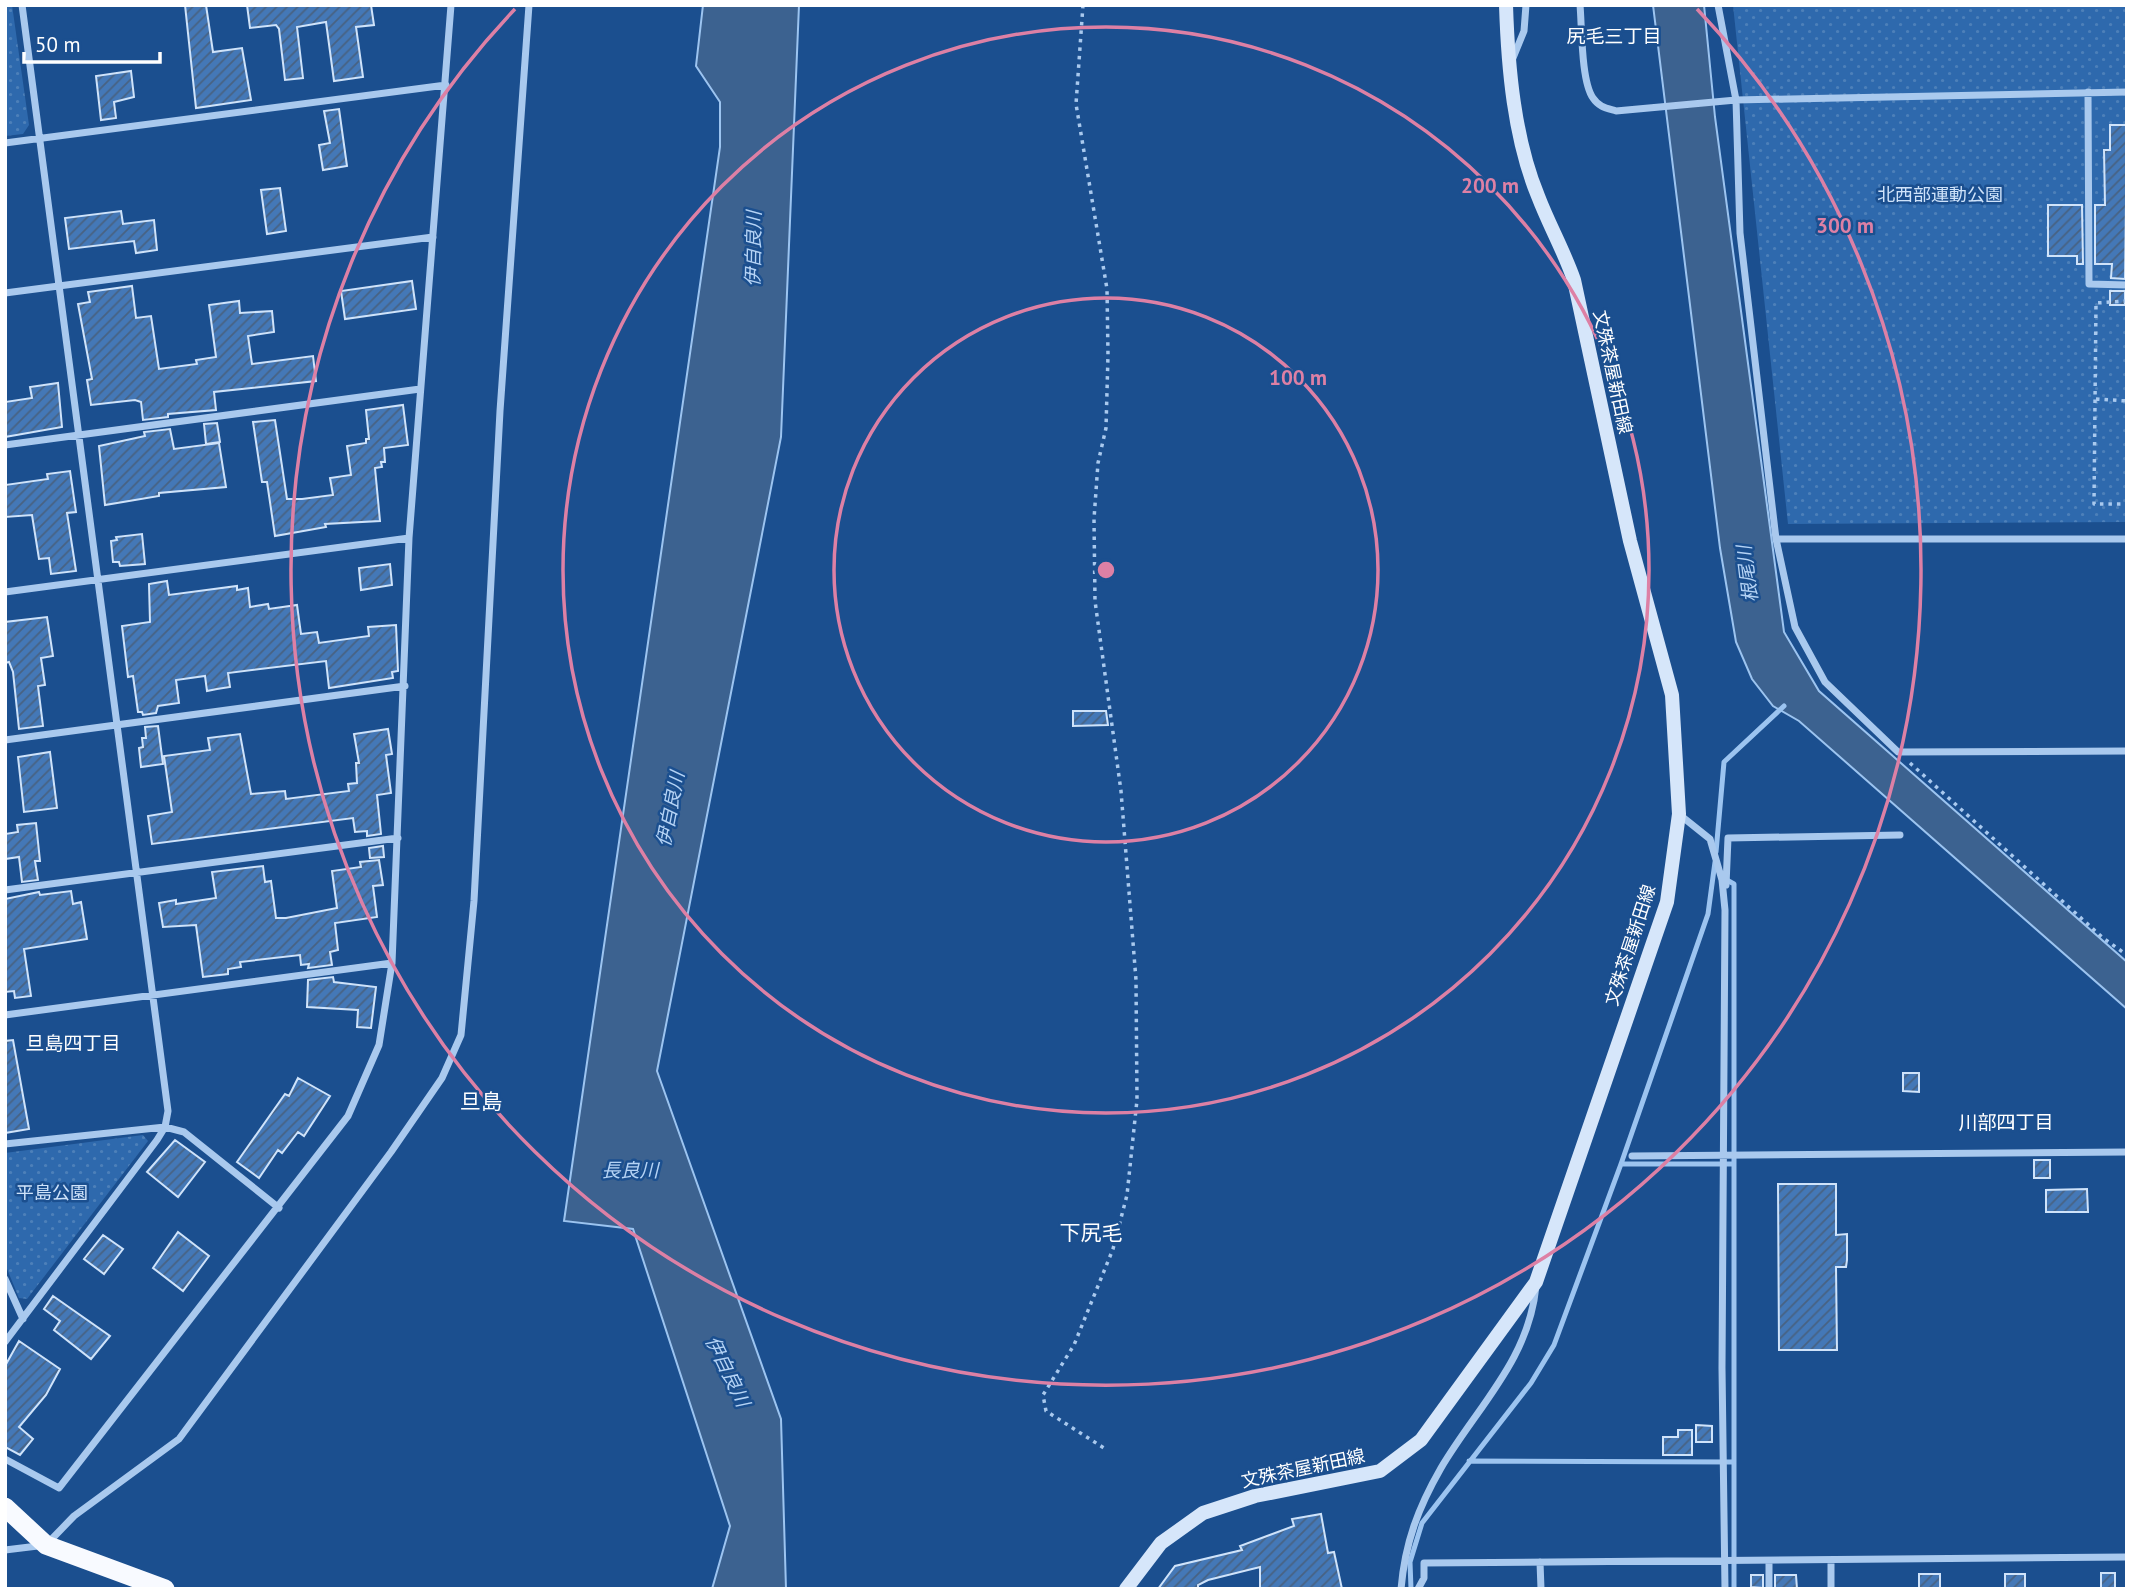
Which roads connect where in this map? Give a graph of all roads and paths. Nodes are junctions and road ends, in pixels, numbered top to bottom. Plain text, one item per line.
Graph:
1 (22, 5) edge
2 (451, 5) edge
3 (529, 5) edge
4 (1083, 5) edge
5 (1506, 5) edge
6 (1526, 5) edge
7 (1580, 5) edge
8 (1717, 5) edge
9 (1511, 64) junction
10 (446, 85) junction
11 (2088, 92) junction
12 (2127, 92) edge
13 (1736, 100) junction
14 (38, 139) junction
15 (5, 143) edge
16 (433, 237) junction
17 (2127, 285) edge
18 (59, 286) junction
19 (5, 293) edge
20 (2127, 301) edge
21 (420, 389) junction
22 (2096, 399) junction
23 (2127, 401) edge
24 (80, 435) junction
25 (5, 445) edge
26 (2127, 504) edge
27 (409, 538) junction
28 (1776, 539) junction
29 (2127, 540) edge
30 (98, 580) junction
31 (5, 592) edge
32 (405, 686) junction
33 (116, 727) junction
34 (5, 740) edge
35 (2127, 751) edge
36 (1898, 752) junction
37 (1679, 814) junction
38 (1900, 835) dead end
39 (398, 838) junction
40 (137, 873) junction
41 (5, 890) edge
42 (1725, 910) junction
43 (2127, 955) edge
44 (392, 963) junction
45 (154, 994) junction
46 (5, 1015) edge
47 (165, 1127) junction
48 (5, 1144) edge
49 (2127, 1152) edge
50 (1723, 1155) junction
51 (1632, 1156) dead end
52 (279, 1208) junction
53 (5, 1279) edge
54 (1536, 1282) junction
55 (23, 1319) junction
56 (5, 1342) edge
57 (1108, 1450) dead end
58 (5, 1459) edge
59 (5, 1507) edge
60 (52, 1547) junction
61 (5, 1549) edge
62 (2127, 1557) edge
63 (1831, 1560) junction
64 (1769, 1561) junction
65 (1540, 1562) junction
66 (1725, 1562) junction
67 (165, 1589) edge
68 (1126, 1589) edge
69 (1401, 1589) edge
70 (1418, 1589) edge
71 (1541, 1589) edge
72 (1725, 1589) edge
73 (1769, 1589) edge
74 (1831, 1589) edge

1 - 14 street
2 - 10 street
3 - 60 street
4 - 57 path
5 - 9 main road, 文殊茶屋新田線
6 - 9 street
7 - 13 street
8 - 13 street
9 - 37 main road, 文殊茶屋新田線
10 - 14 street
10 - 16 street
11 - 12 street
11 - 13 street
11 - 17 street
13 - 28 street
14 - 15 street
14 - 18 street
16 - 18 street
16 - 21 street
18 - 19 street
18 - 24 street
20 - 22 path
21 - 24 street
21 - 27 street
22 - 23 path
22 - 26 path
24 - 25 street
24 - 30 street
27 - 30 street
27 - 32 street
28 - 29 street
28 - 36 street
30 - 31 street
30 - 33 street
32 - 33 street
32 - 39 street
33 - 34 street
33 - 40 street
35 - 36 street
36 - 43 path
37 - 42 street
37 - 54 main road, 文殊茶屋新田線
38 - 42 street
39 - 40 street
39 - 44 street
40 - 41 street
40 - 45 street
42 - 50 street
44 - 45 street
44 - 52 street
45 - 46 street
45 - 47 street
47 - 48 street
47 - 52 street
47 - 55 street
49 - 50 street
50 - 51 street
50 - 66 street
52 - 58 street
53 - 55 street
54 - 68 main road, 文殊茶屋新田線
54 - 69 street
55 - 56 street
59 - 60 highway
60 - 61 street
60 - 67 highway
62 - 63 street
63 - 64 street
63 - 74 street
64 - 66 street
64 - 73 street
65 - 66 street
65 - 70 street
65 - 71 street
66 - 72 street

